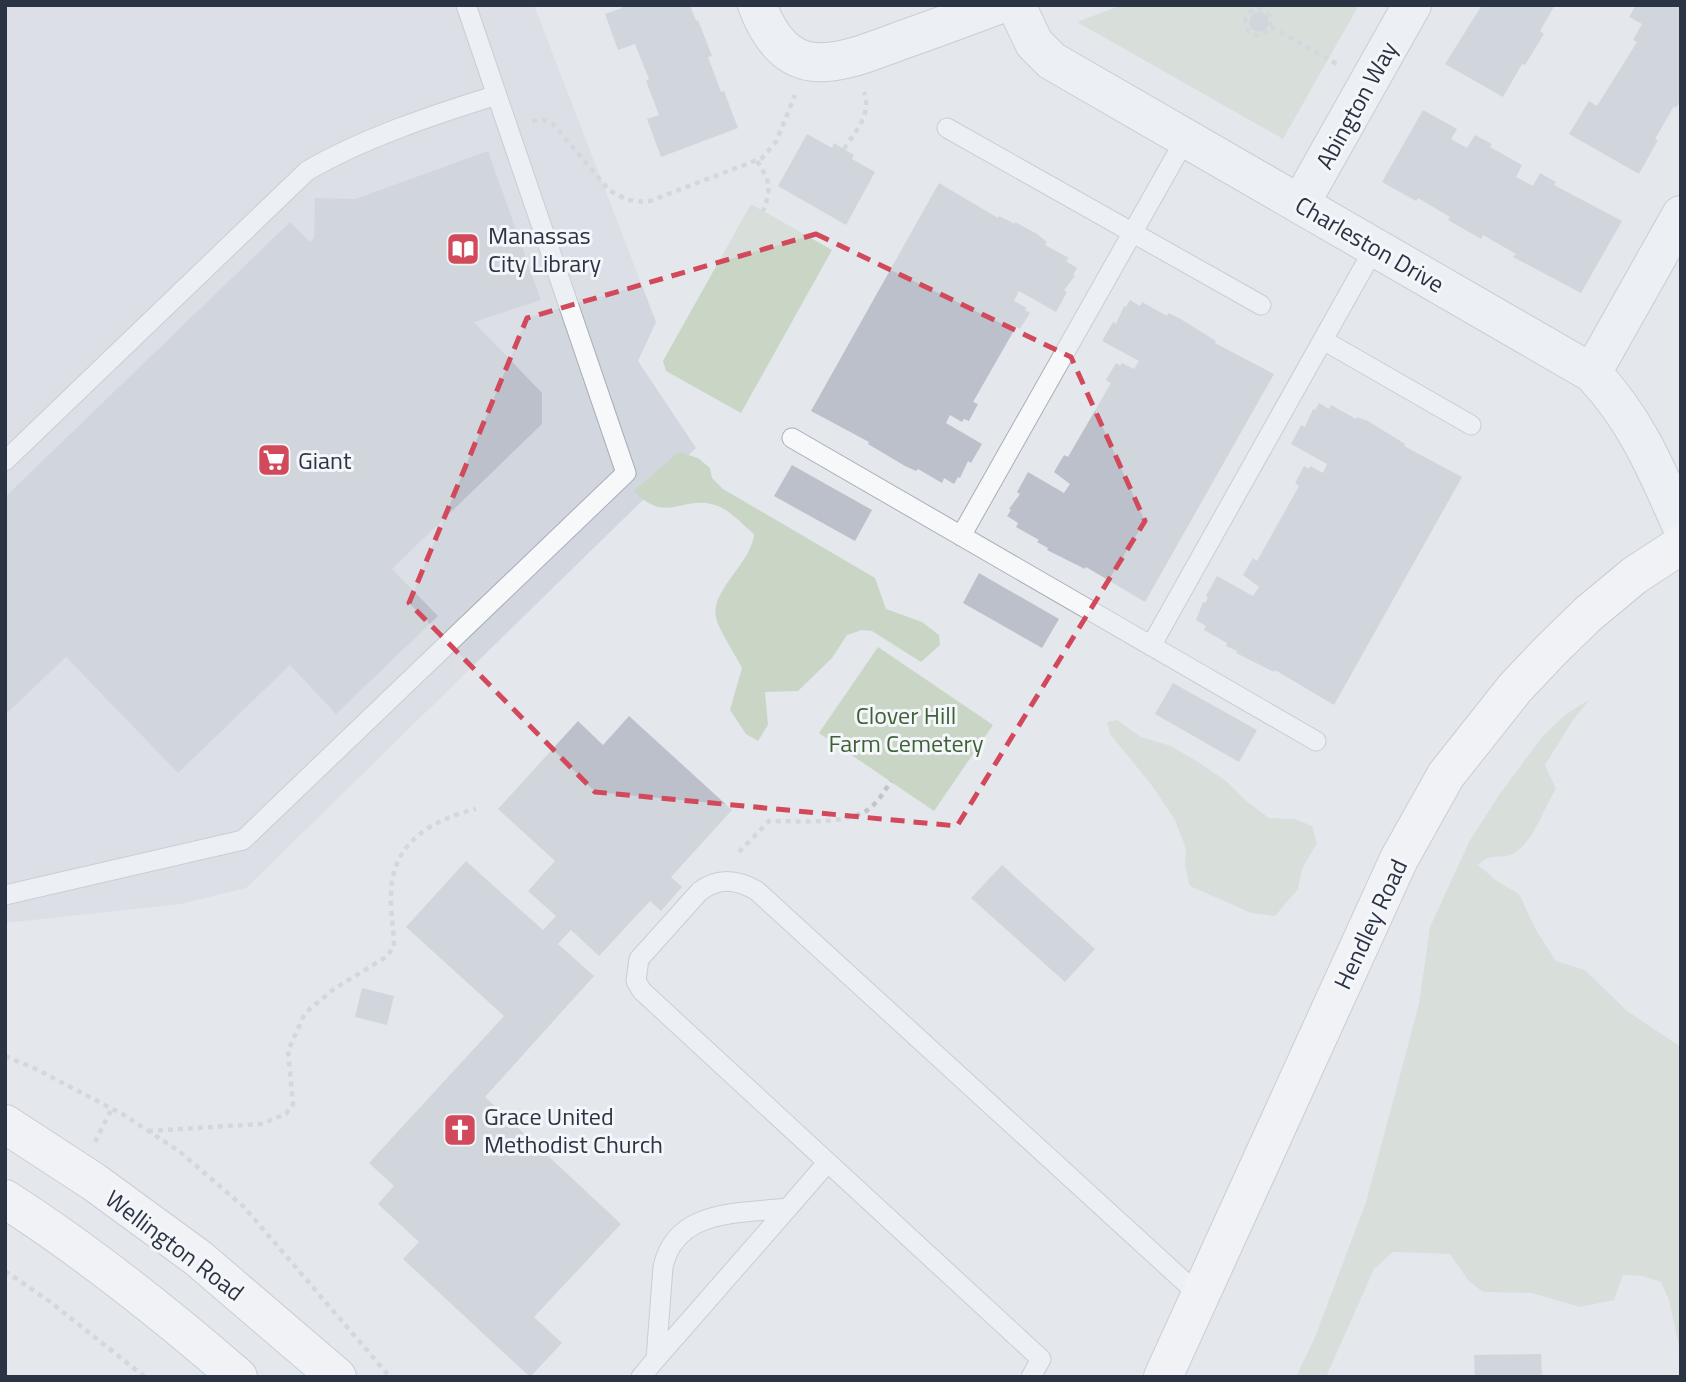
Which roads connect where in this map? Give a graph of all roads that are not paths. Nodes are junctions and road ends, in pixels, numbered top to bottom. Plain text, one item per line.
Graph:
1 (466, 5) edge
2 (757, 5) edge
3 (998, 5) edge
4 (1016, 5) edge
5 (1412, 5) edge
6 (498, 95) junction
7 (947, 128) dead end
8 (1186, 138) junction
9 (1300, 204) junction
10 (1681, 215) edge
11 (1133, 233) junction
12 (1375, 247) junction
13 (1261, 305) dead end
14 (1323, 340) junction
15 (1592, 373) junction
16 (1471, 425) dead end
17 (792, 438) dead end
18 (5, 461) edge
19 (1681, 525) edge
20 (961, 536) junction
21 (1681, 545) edge
22 (1152, 646) junction
23 (1316, 741) dead end
24 (5, 895) edge
25 (5, 1124) edge
26 (827, 1163) junction
27 (5, 1199) edge
28 (788, 1208) junction
29 (1199, 1296) junction
30 (656, 1359) junction
31 (238, 1377) edge
32 (337, 1377) edge
33 (640, 1377) edge
34 (1031, 1377) edge
35 (1163, 1377) edge

1 - 6 lane
2 - 3 street
4 - 8 street, Charleston Drive
5 - 9 street, Abington Way
6 - 18 lane
6 - 24 lane
7 - 11 lane
8 - 9 street, Charleston Drive
8 - 11 lane
9 - 12 street, Charleston Drive
10 - 15 street
11 - 13 lane
11 - 20 lane
12 - 14 lane
12 - 15 street, Charleston Drive
14 - 16 lane
14 - 22 lane
15 - 19 street, Charleston Drive
17 - 20 lane
20 - 22 lane
21 - 29 street, Hendley Road
22 - 23 lane
25 - 32 street, Wellington Road
26 - 28 lane
26 - 29 lane
26 - 34 lane
27 - 31 street
28 - 30 lane
28 - 30 lane
29 - 35 street, Hendley Road
30 - 33 lane

